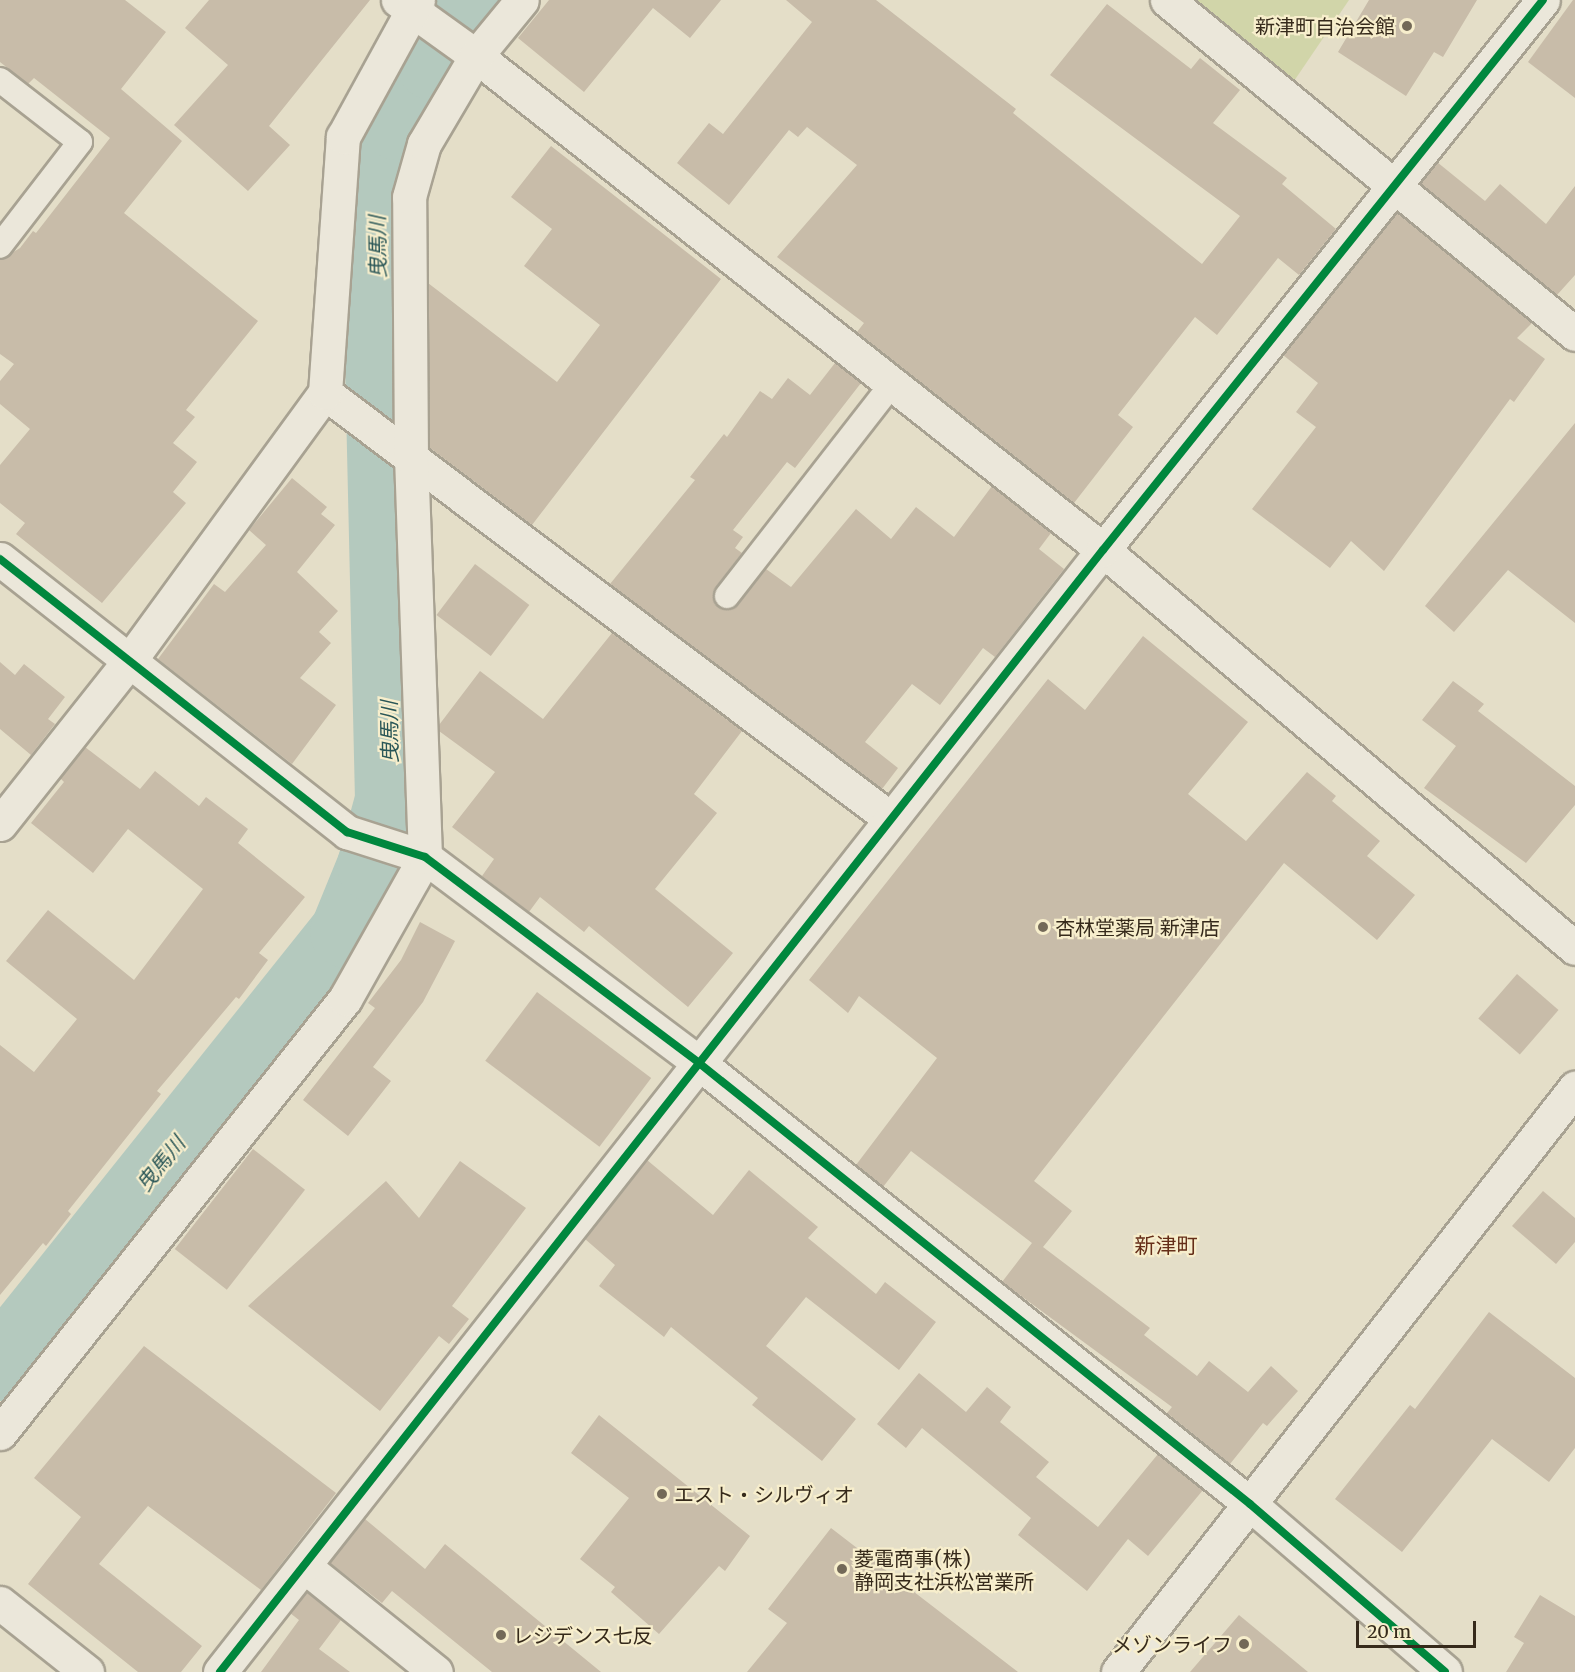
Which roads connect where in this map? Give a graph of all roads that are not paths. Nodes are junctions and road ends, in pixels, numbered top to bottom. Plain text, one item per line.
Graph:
1 (522, 0) edge
2 (1167, 0) edge
3 (1543, 0) edge
4 (414, 7) edge
5 (472, 54) junction
6 (0, 80) edge
7 (1395, 185) junction
8 (0, 246) edge
9 (1575, 334) edge
10 (894, 383) junction
11 (338, 402) junction
12 (410, 457) junction
13 (1103, 550) junction
14 (0, 559) edge
15 (727, 596) dead end
16 (130, 660) junction
17 (891, 819) junction
18 (0, 824) edge
19 (414, 854) junction
20 (1575, 948) edge
21 (699, 1063) junction
22 (1575, 1088) edge
23 (0, 1433) edge
24 (1250, 1504) junction
25 (304, 1566) junction
26 (0, 1603) edge
27 (87, 1672) edge
28 (220, 1672) edge
29 (436, 1672) edge
30 (1118, 1672) edge
31 (1445, 1672) edge

1 - 5 street
2 - 7 street
3 - 7 street
4 - 5 street
4 - 11 street
5 - 10 street
5 - 12 street
6 - 8 lane
7 - 9 street
7 - 13 street
10 - 13 street
10 - 15 lane
11 - 12 street
11 - 16 street
12 - 17 street
12 - 19 street
13 - 17 street
13 - 20 street
14 - 16 street
16 - 18 street
16 - 19 street
17 - 21 street
19 - 21 street
19 - 23 street
21 - 24 street
21 - 25 street
22 - 24 street
24 - 30 street
24 - 31 street
25 - 28 street
25 - 29 street
26 - 27 street

